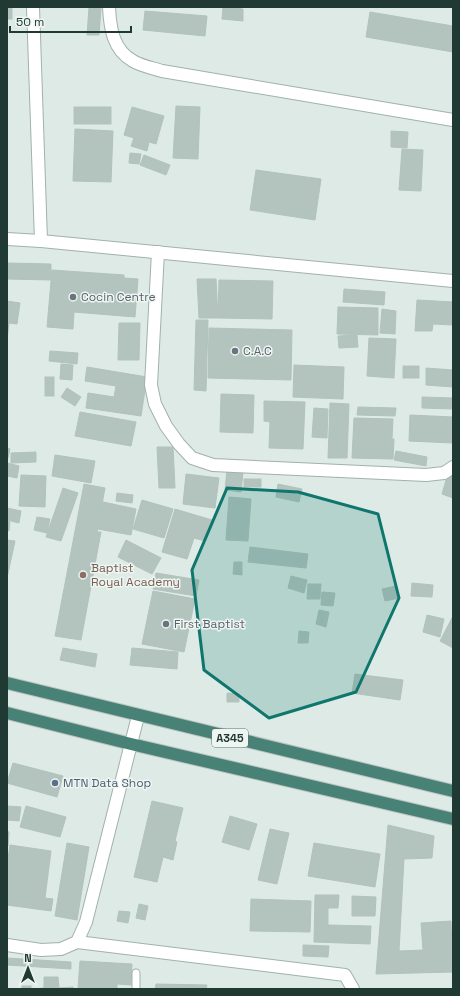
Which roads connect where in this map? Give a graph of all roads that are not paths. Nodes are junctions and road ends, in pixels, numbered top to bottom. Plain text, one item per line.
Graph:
1 (34, 7) edge
2 (109, 7) edge
3 (453, 120) edge
4 (7, 239) edge
5 (41, 241) junction
6 (158, 252) junction
7 (453, 281) edge
8 (453, 467) edge
9 (7, 684) edge
10 (7, 713) edge
11 (138, 716) junction
12 (131, 744) junction
13 (453, 791) edge
14 (453, 819) edge
15 (77, 942) junction
16 (7, 945) edge
17 (136, 973) dead end
18 (136, 989) edge
19 (353, 989) edge

1 - 5 street
2 - 3 street
4 - 5 street
5 - 6 street
6 - 7 street
6 - 8 street
9 - 11 highway, A345
10 - 12 highway, A345
11 - 12 street
11 - 13 highway, A345
12 - 14 highway, A345
12 - 15 street
15 - 16 street
15 - 19 street
17 - 18 lane

